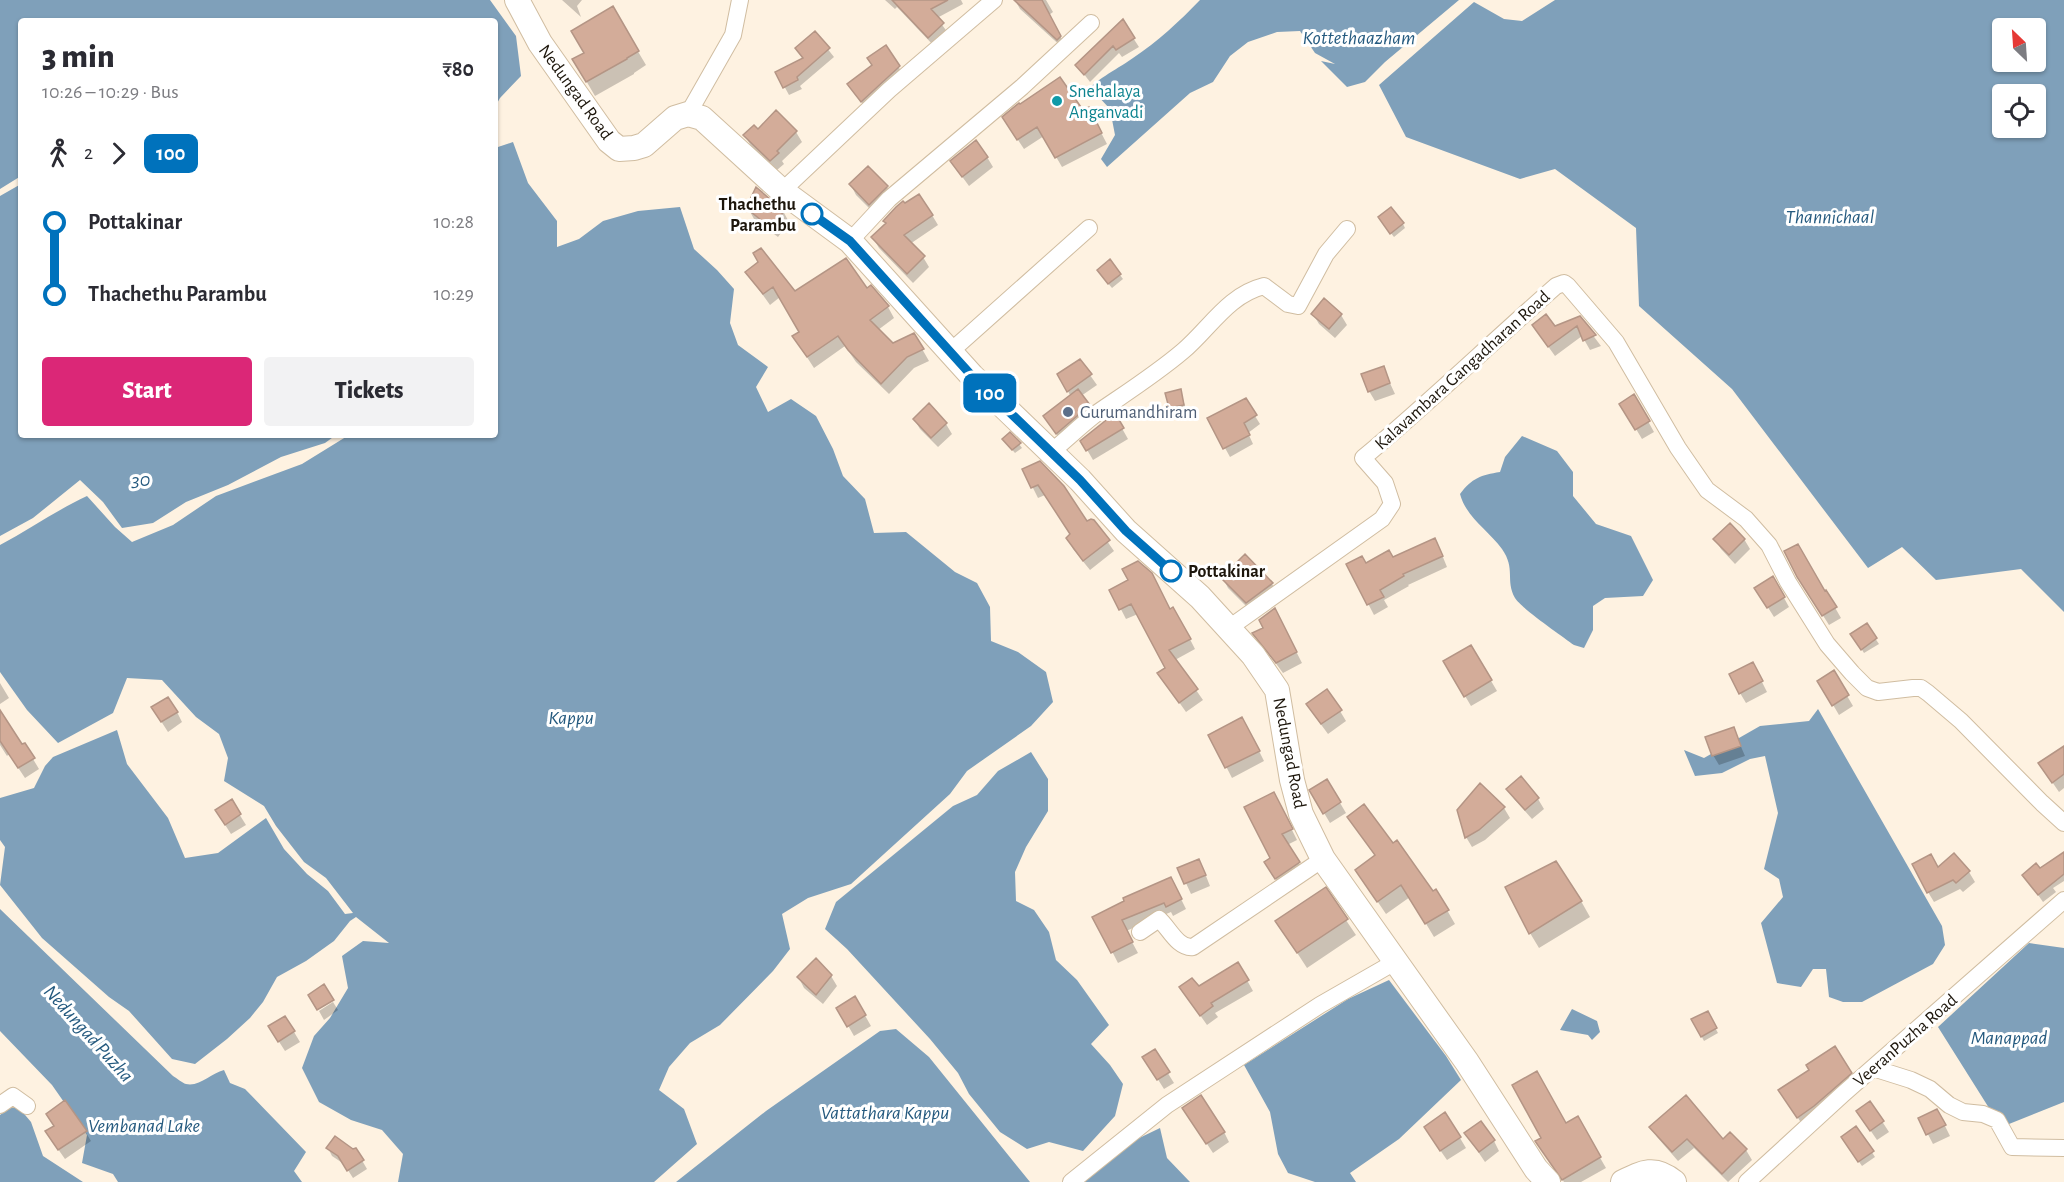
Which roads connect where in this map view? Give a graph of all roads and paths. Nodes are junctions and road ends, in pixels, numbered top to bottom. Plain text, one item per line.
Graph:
1 (517, 0) edge
2 (740, 0) edge
3 (994, 0) edge
4 (1092, 23) dead end
5 (688, 114) junction
6 (782, 191) junction
7 (1089, 228) dead end
8 (1347, 229) dead end
9 (850, 241) junction
10 (950, 352) junction
11 (1051, 452) junction
12 (1229, 628) junction
13 (2064, 823) edge
14 (1323, 859) junction
15 (2064, 900) edge
16 (1140, 932) dead end
17 (1395, 962) junction
18 (1873, 1068) junction
19 (0, 1105) edge
20 (27, 1106) dead end
21 (2064, 1148) edge
22 (1075, 1178) edge
23 (1548, 1182) edge
24 (1623, 1182) edge
25 (1674, 1182) edge
26 (1747, 1182) edge

1 - 5 main road, Nedungad Road
2 - 5 street
3 - 6 street
4 - 9 street
5 - 6 main road, Nedungad Road
6 - 9 main road, Nedungad Road
7 - 10 street
8 - 11 street
9 - 10 main road, Nedungad Road
10 - 11 main road, Nedungad Road
11 - 12 main road, Nedungad Road
12 - 13 street, Kalavambara Gangadharan Road
12 - 14 main road, Nedungad Road
14 - 16 street
14 - 17 main road, Nedungad Road
15 - 18 street, VeeranPuzha Road
17 - 22 street
17 - 23 main road, Nedungad Road
18 - 21 street
18 - 26 street, VeeranPuzha Road
19 - 20 street
24 - 25 main road

